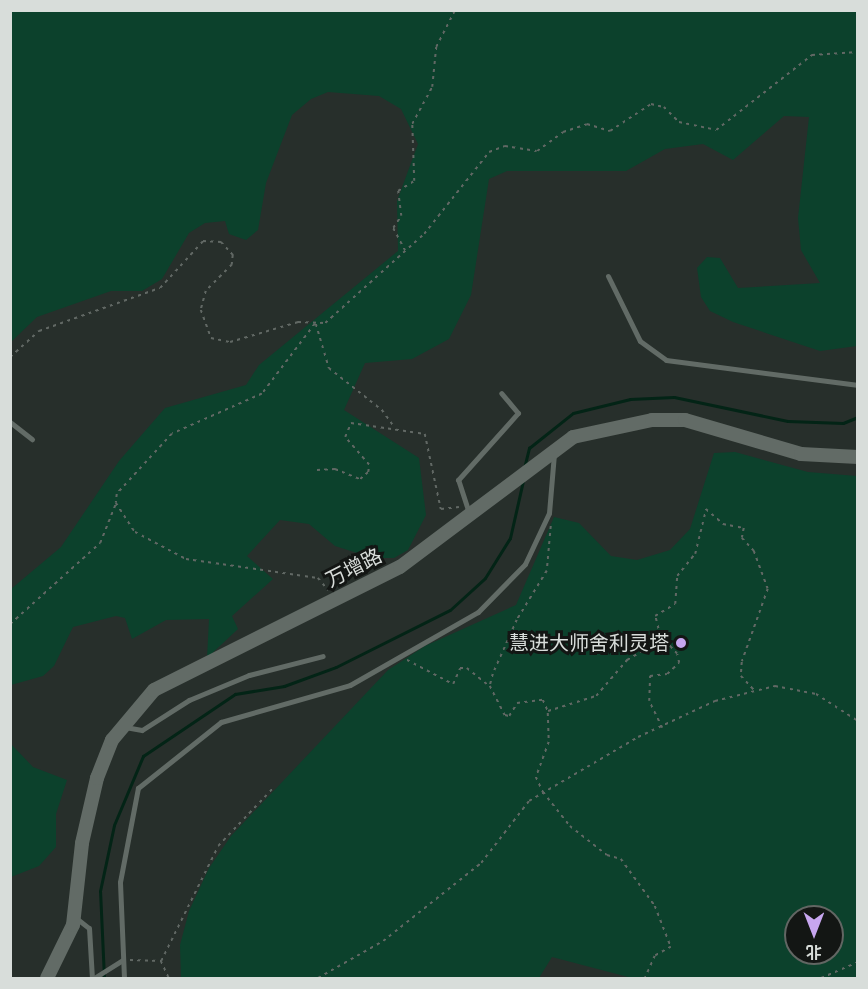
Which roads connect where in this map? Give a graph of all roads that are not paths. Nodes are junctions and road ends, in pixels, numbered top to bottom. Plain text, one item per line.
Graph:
1 (608, 276) dead end
2 (858, 385) edge
3 (501, 393) dead end
4 (10, 422) edge
5 (32, 439) dead end
6 (554, 452) junction
7 (858, 457) edge
8 (469, 511) junction
9 (323, 656) dead end
10 (121, 725) junction
11 (74, 917) junction
12 (123, 960) junction
13 (47, 978) edge
14 (93, 978) edge
15 (124, 978) edge

1 - 2 lane
3 - 8 lane
4 - 5 lane
6 - 7 street, 万增路
6 - 8 street, 万增路
6 - 12 lane
8 - 10 street, 万增路
9 - 10 lane
10 - 11 street, 万增路
11 - 13 street, 万增路
11 - 14 lane
12 - 14 lane
12 - 15 lane

